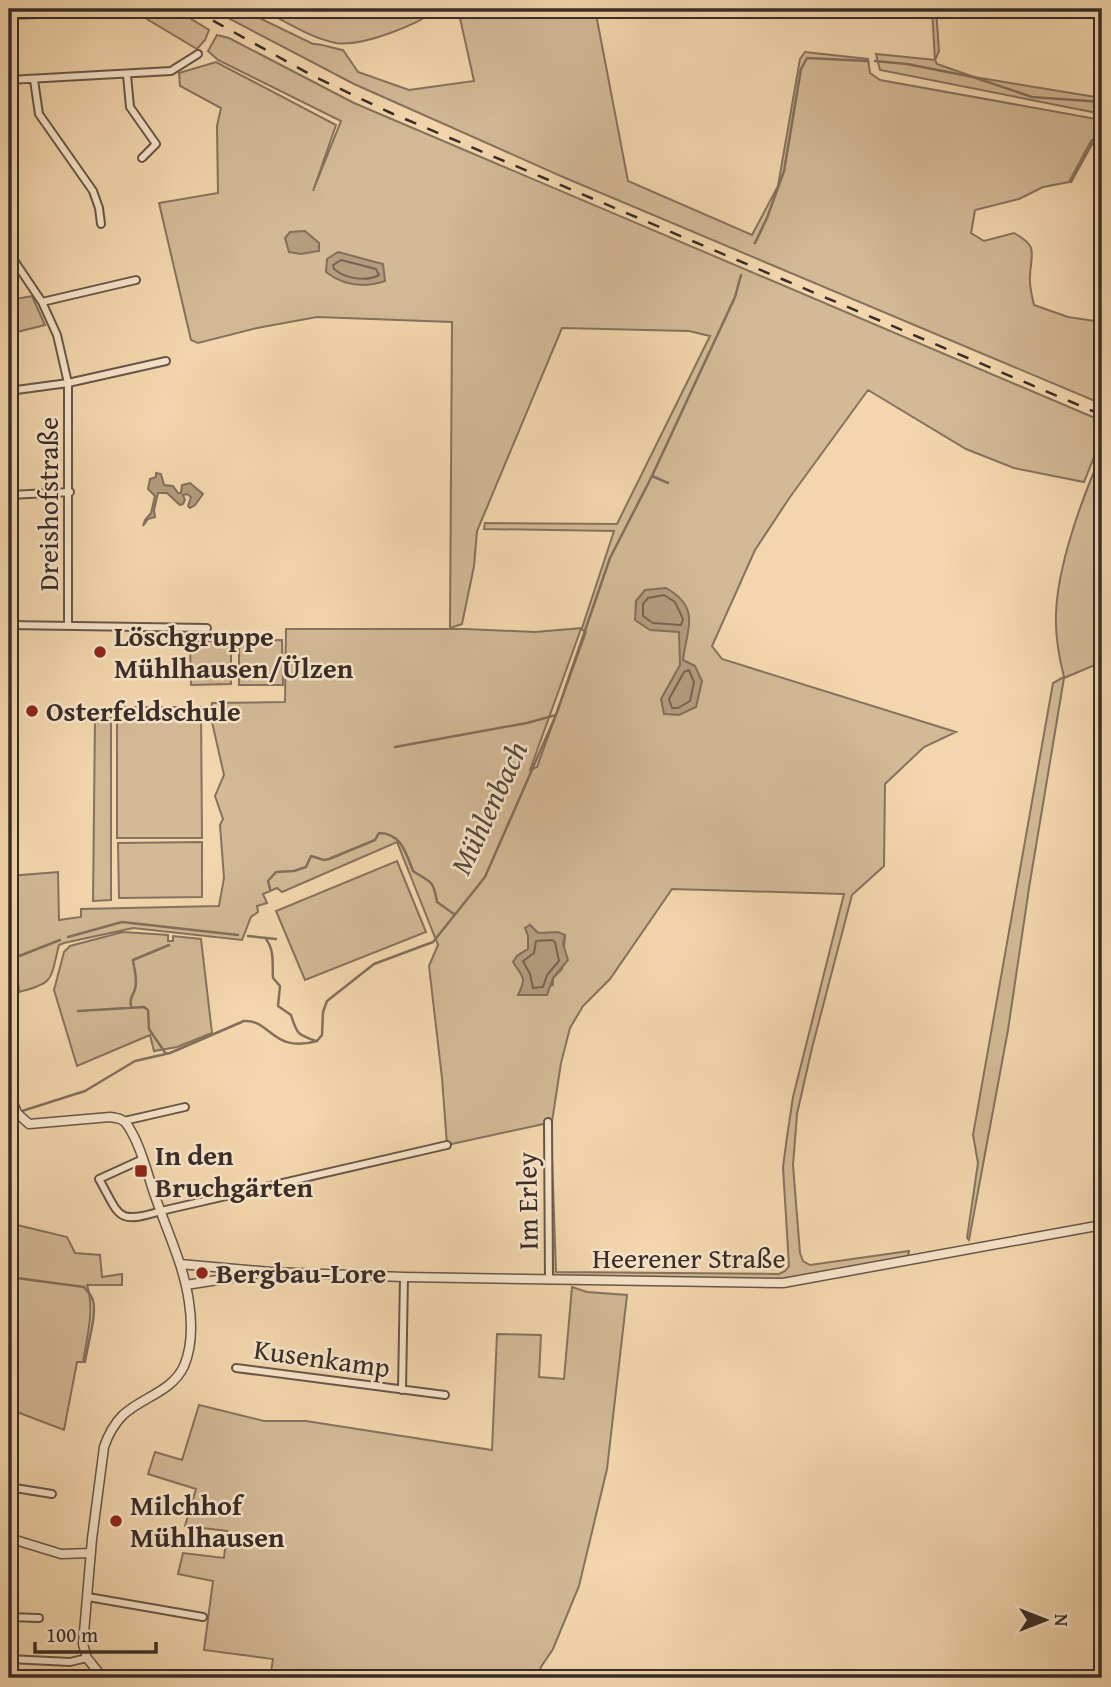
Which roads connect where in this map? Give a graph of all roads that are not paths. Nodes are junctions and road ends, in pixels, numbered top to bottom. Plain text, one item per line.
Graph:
1 (198, 54) dead end
2 (127, 75) junction
3 (9, 80) edge
4 (34, 80) junction
5 (142, 158) dead end
6 (101, 224) dead end
7 (9, 253) edge
8 (136, 280) dead end
9 (42, 302) junction
10 (166, 360) dead end
11 (68, 383) junction
12 (9, 391) edge
13 (70, 492) junction
14 (9, 495) edge
15 (9, 625) edge
16 (68, 626) junction
17 (207, 628) dead end
18 (9, 1093) edge
19 (185, 1107) dead end
20 (124, 1121) junction
21 (548, 1122) dead end
22 (447, 1144) dead end
23 (142, 1159) junction
24 (160, 1211) junction
25 (1102, 1225) edge
26 (180, 1264) junction
27 (271, 1272) junction
28 (404, 1277) junction
29 (550, 1280) junction
30 (186, 1285) junction
31 (236, 1367) dead end
32 (402, 1390) junction
33 (445, 1395) dead end
34 (9, 1477) edge
35 (15, 1489) junction
36 (52, 1494) dead end
37 (9, 1503) edge
38 (9, 1538) edge
39 (91, 1553) junction
40 (88, 1597) junction
41 (9, 1617) edge
42 (203, 1617) dead end
43 (38, 1618) dead end
44 (9, 1658) edge
45 (87, 1658) junction
46 (103, 1678) edge

1 - 2 street
2 - 4 street
2 - 5 street
3 - 4 street
4 - 6 street
7 - 9 street, Dreishofstraße
8 - 9 street
9 - 11 street, Dreishofstraße
10 - 11 street, Dreishofstraße
11 - 12 street
11 - 13 street, Dreishofstraße
13 - 14 street
13 - 16 street, Dreishofstraße
15 - 16 street
16 - 17 street
18 - 20 street
19 - 20 street
20 - 23 street
21 - 29 street, Im Erley
22 - 24 street
23 - 24 street
23 - 24 street
24 - 26 street
25 - 29 street, Heerener Straße
26 - 27 street, Heerener Straße
26 - 30 street
27 - 28 street, Heerener Straße
27 - 30 street, Heerener Straße
28 - 29 street, Heerener Straße
28 - 32 street, Kusenkamp
30 - 39 street
31 - 32 street, Kusenkamp
32 - 33 street, Kusenkamp
34 - 35 street
35 - 36 street
35 - 37 street
38 - 39 street
39 - 40 street
40 - 42 street
40 - 45 street
41 - 43 street
44 - 45 street
45 - 46 street

